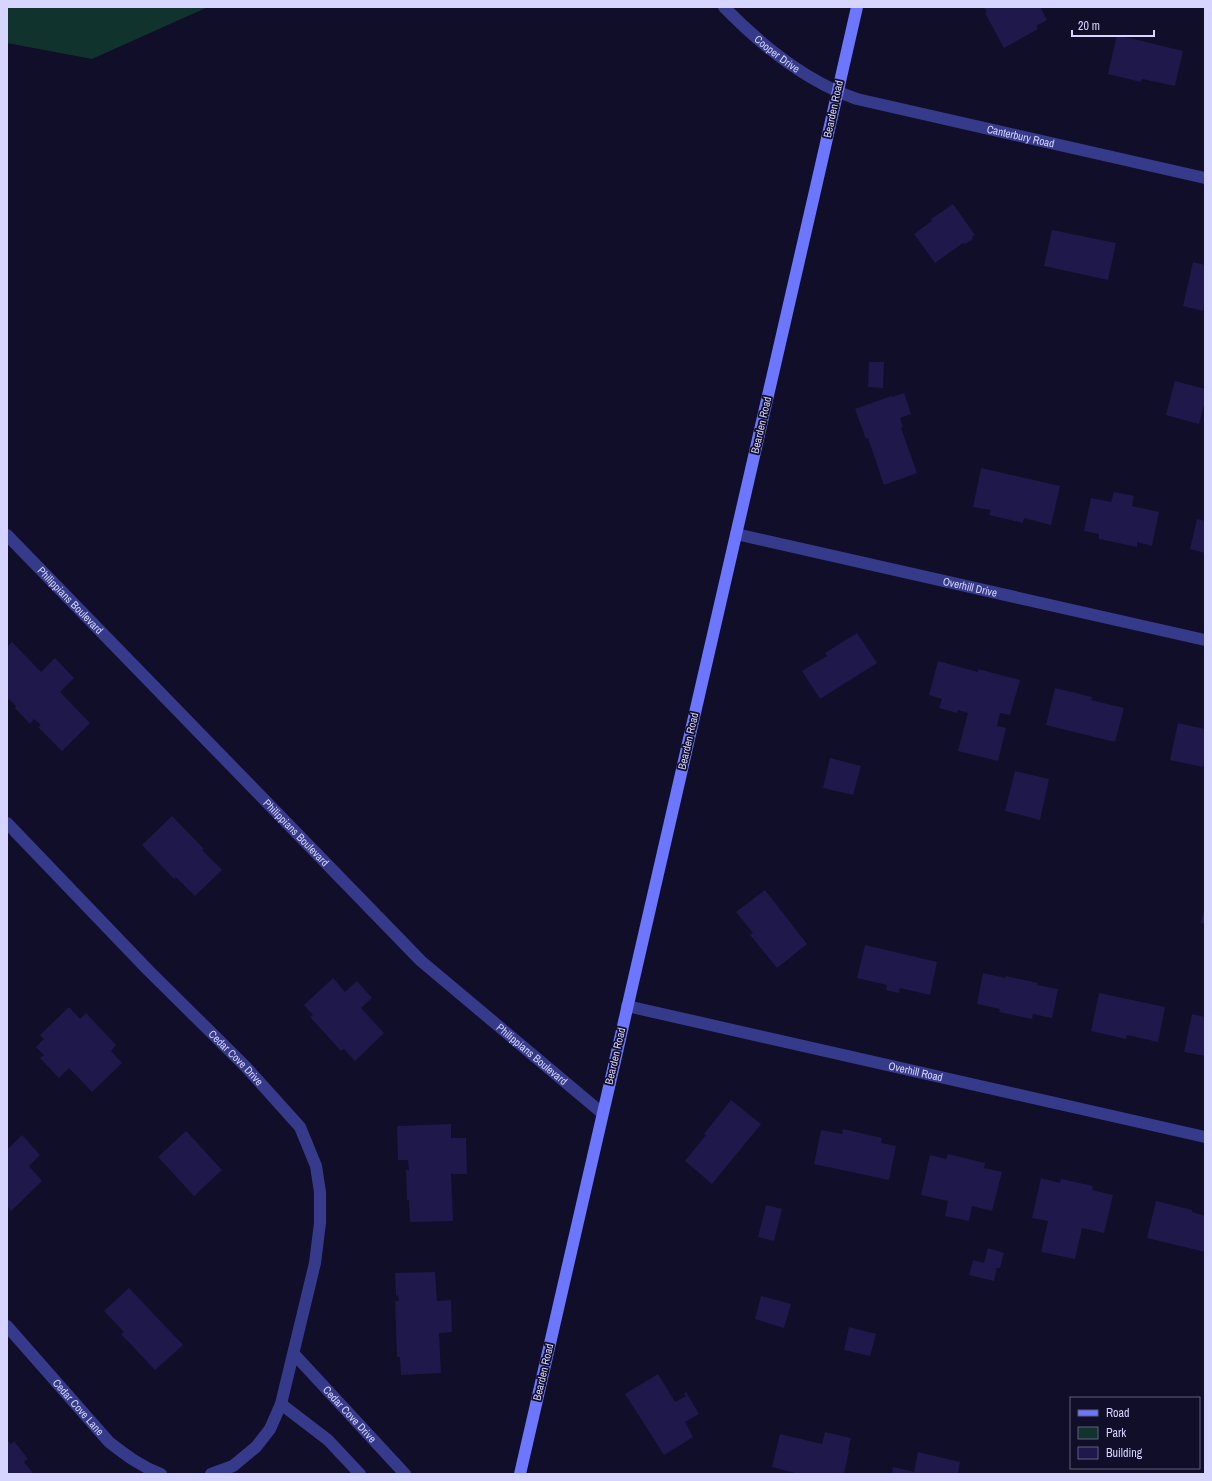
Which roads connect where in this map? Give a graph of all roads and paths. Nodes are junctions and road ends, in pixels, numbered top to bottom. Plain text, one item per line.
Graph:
1 (724, 7) edge
2 (857, 7) edge
3 (837, 92) junction
4 (1205, 178) edge
5 (736, 534) junction
6 (7, 535) edge
7 (1205, 640) edge
8 (7, 823) edge
9 (627, 1006) junction
10 (602, 1113) junction
11 (1205, 1137) edge
12 (7, 1326) edge
13 (294, 1354) junction
14 (281, 1404) junction
15 (161, 1474) edge
16 (211, 1474) edge
17 (360, 1474) edge
18 (405, 1474) edge
19 (520, 1474) edge

1 - 3 street, Cooper Drive
2 - 3 street, Bearden Road
3 - 4 street, Canterbury Road
3 - 5 street, Bearden Road
5 - 7 street, Overhill Drive
5 - 9 street, Bearden Road
6 - 10 street, Philippians Boulevard
8 - 13 street, Cedar Cove Drive
9 - 10 street, Bearden Road
9 - 11 street, Overhill Road
10 - 19 street, Bearden Road
12 - 15 street, Cedar Cove Lane
13 - 14 street, Cedar Cove Drive
13 - 18 street, Cedar Cove Drive
14 - 16 street
14 - 17 street

